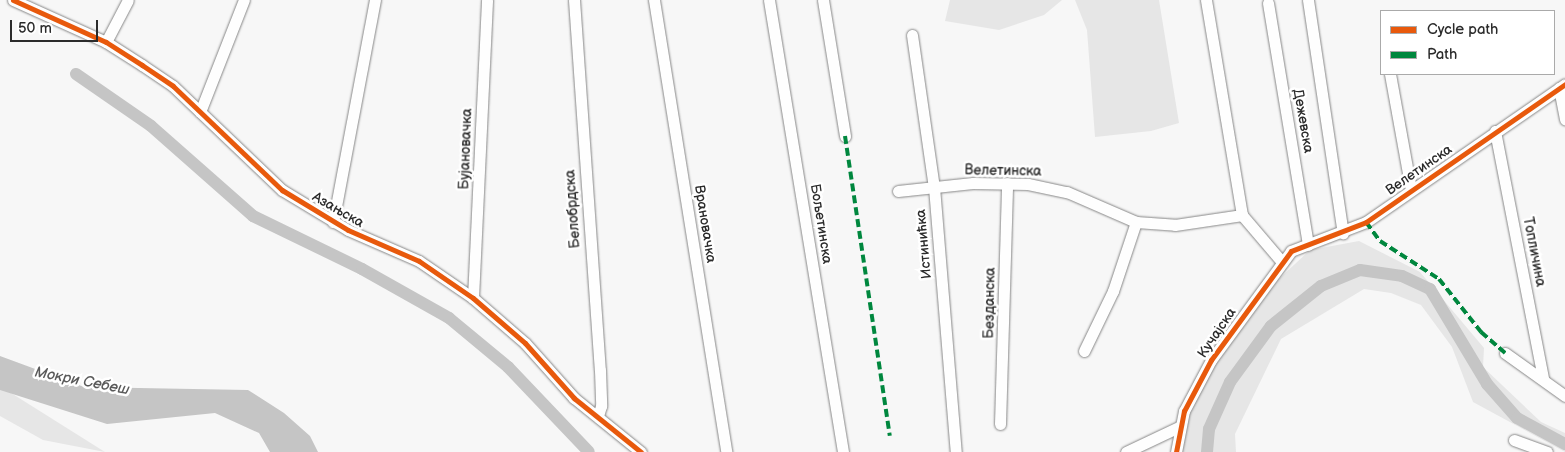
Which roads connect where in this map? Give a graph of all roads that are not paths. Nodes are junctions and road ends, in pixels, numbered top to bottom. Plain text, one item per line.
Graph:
1 (13, 0) edge
2 (128, 0) edge
3 (244, 0) edge
4 (375, 0) edge
5 (487, 0) edge
6 (574, 0) edge
7 (654, 0) edge
8 (769, 0) edge
9 (824, 0) edge
10 (1206, 0) edge
11 (1308, 0) edge
12 (1268, 3) dead end
13 (912, 35) dead end
14 (106, 42) junction
15 (1390, 75) edge
16 (1562, 86) edge
17 (200, 112) junction
18 (1565, 119) edge
19 (1495, 131) junction
20 (845, 136) dead end
21 (1007, 183) junction
22 (934, 187) junction
23 (1411, 189) junction
24 (898, 191) dead end
25 (1242, 215) junction
26 (333, 222) junction
27 (1136, 222) junction
28 (1343, 233) junction
29 (1308, 245) junction
30 (1282, 262) junction
31 (473, 298) junction
32 (1084, 352) dead end
33 (1505, 352) dead end
34 (1543, 379) junction
35 (1565, 396) edge
36 (598, 416) junction
37 (1000, 424) dead end
38 (1179, 427) junction
39 (1514, 440) dead end
40 (641, 452) edge
41 (726, 452) edge
42 (843, 452) edge
43 (956, 452) edge
44 (1126, 452) edge
45 (1176, 452) edge
46 (1547, 452) edge

1 - 14 street, Азањска
2 - 14 street
3 - 17 street
4 - 26 street
5 - 31 street, Бујановачка
6 - 36 street, Белобрдска
7 - 41 street, Врановачка
8 - 42 street, Бољетинска
9 - 20 street
10 - 25 street
11 - 28 street
12 - 29 street, Дежевска
13 - 22 street, Истинићка
14 - 17 street, Азањска
15 - 23 street
16 - 18 street
16 - 19 street, Велетинска
17 - 26 street, Азањска
19 - 23 street, Велетинска
19 - 34 street, Топличина
21 - 22 street, Велетинска
21 - 27 street, Велетинска
21 - 37 street, Безданска
22 - 24 street, Велетинска
22 - 43 street, Истинићка
23 - 28 street, Велетинска
25 - 27 street, Велетинска
25 - 30 street
26 - 31 street, Азањска
27 - 32 street
28 - 29 street, Велетинска
29 - 30 street, Велетинска
30 - 38 street, Кучајска
31 - 36 street, Азањска
33 - 34 street
34 - 35 street
36 - 40 street, Азањска
38 - 44 street
38 - 45 street, Кучајска
39 - 46 street

